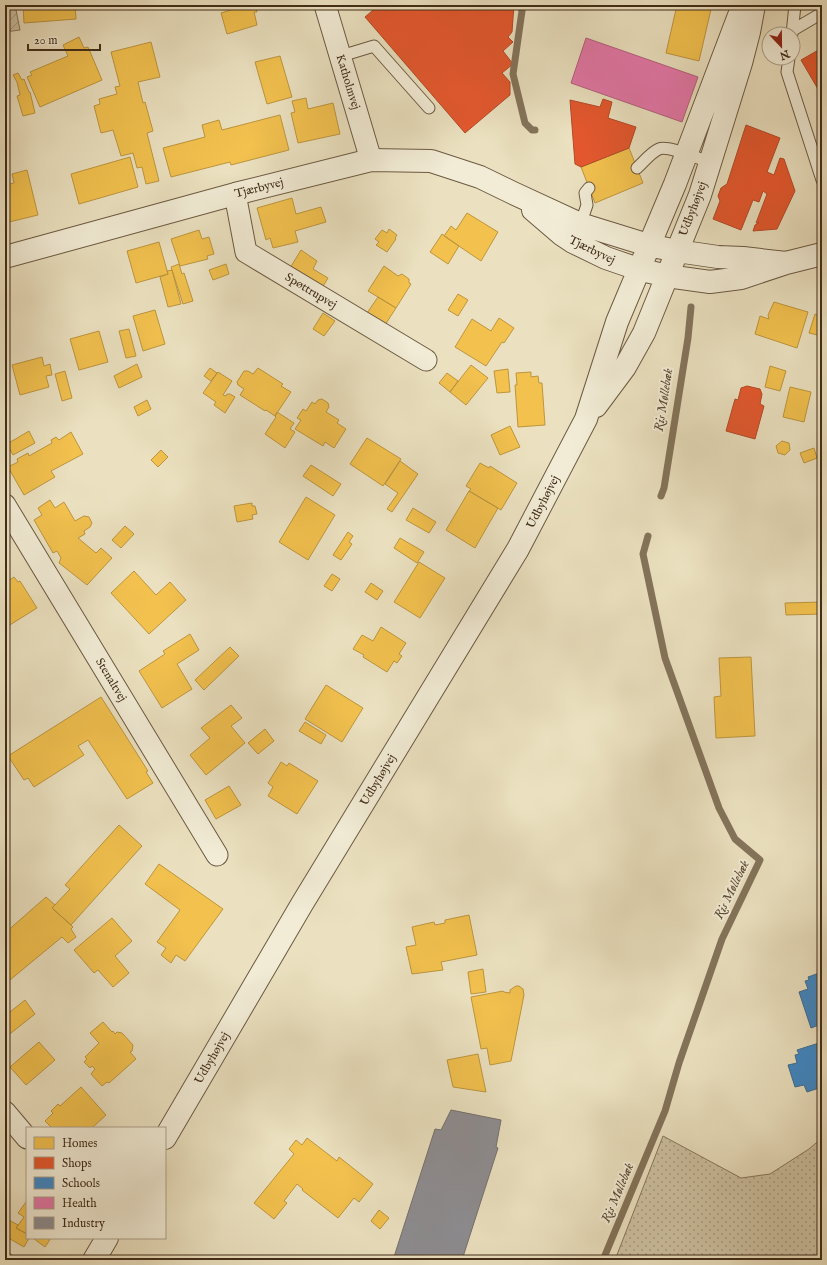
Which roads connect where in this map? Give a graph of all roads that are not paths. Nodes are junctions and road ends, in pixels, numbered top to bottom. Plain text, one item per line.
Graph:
1 (325, 5) edge
2 (743, 5) edge
3 (754, 5) edge
4 (795, 5) edge
5 (822, 13) edge
6 (793, 26) edge
7 (801, 27) edge
8 (341, 56) junction
9 (788, 66) edge
10 (429, 108) dead end
11 (686, 154) junction
12 (371, 160) junction
13 (710, 162) junction
14 (637, 168) dead end
15 (822, 180) edge
16 (589, 188) dead end
17 (234, 194) junction
18 (576, 233) junction
19 (648, 245) junction
20 (677, 251) junction
21 (822, 254) edge
22 (5, 257) edge
23 (786, 263) junction
24 (638, 269) junction
25 (667, 276) junction
26 (426, 360) dead end
27 (586, 419) junction
28 (5, 505) edge
29 (13, 537) edge
30 (217, 855) dead end
31 (5, 1112) edge
32 (166, 1136) edge
33 (26, 1137) edge
34 (106, 1239) edge
35 (94, 1260) edge

1 - 8 street, Katholmvej
2 - 11 street, Udbyhøjvej
3 - 13 street, Udbyhøjvej
4 - 6 lane
5 - 7 lane
8 - 10 lane
8 - 12 street, Katholmvej
9 - 15 lane
11 - 13 lane
11 - 14 lane
11 - 19 street, Udbyhøjvej
12 - 17 street, Tjærbyvej
12 - 18 street, Tjærbyvej
13 - 20 street, Udbyhøjvej
16 - 18 lane
17 - 22 street, Tjærbyvej
17 - 26 street, Spøttrupvej
18 - 19 street, Tjærbyvej
18 - 24 street, Tjærbyvej
19 - 20 street, Tjærbyvej
19 - 24 street, Udbyhøjvej
20 - 23 street, Tjærbyvej
20 - 25 street, Udbyhøjvej
21 - 23 street, Tjærbyvej
23 - 25 street, Tjærbyvej
24 - 25 street, Tjærbyvej
24 - 27 street, Udbyhøjvej
25 - 27 street, Udbyhøjvej
27 - 32 street, Udbyhøjvej
28 - 29 street, Stenaltvej
29 - 30 street, Stenaltvej
31 - 33 street
34 - 35 street

